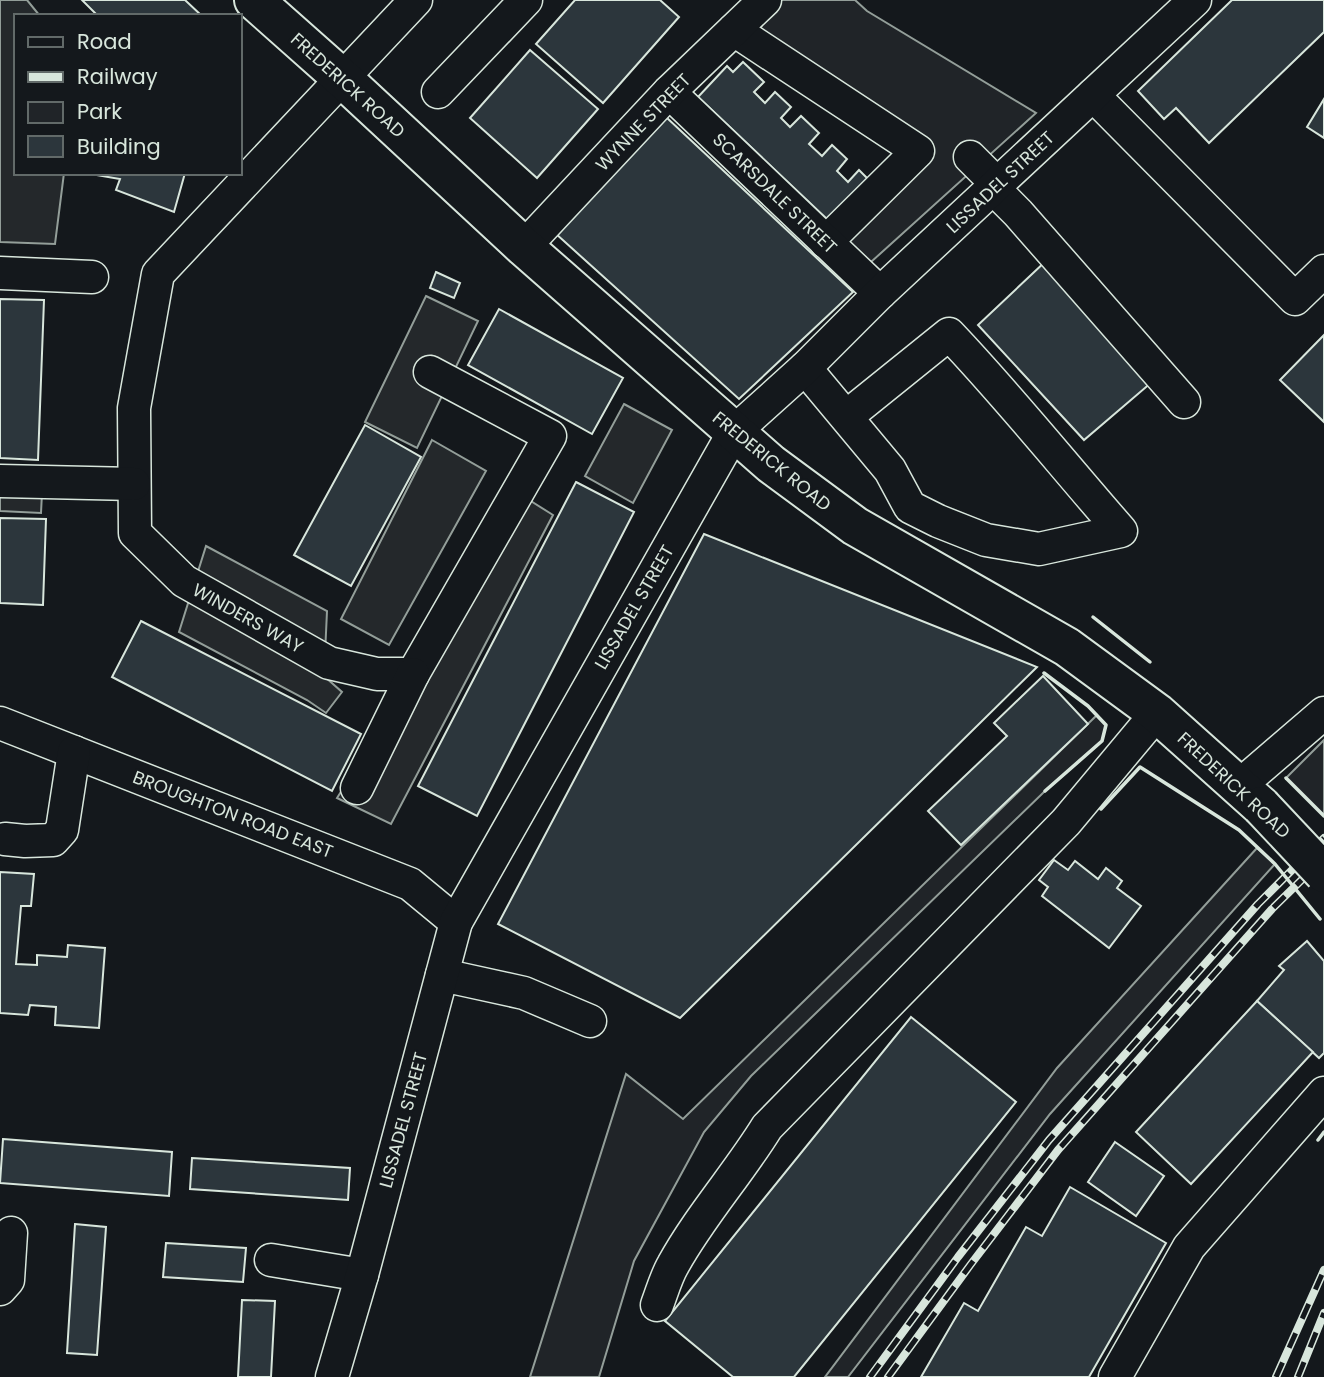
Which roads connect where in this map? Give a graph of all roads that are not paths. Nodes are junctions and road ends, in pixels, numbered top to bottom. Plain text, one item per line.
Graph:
1 (254, 0) edge
2 (416, 0) edge
3 (765, 0) edge
4 (1195, 0) edge
5 (511, 5) edge
6 (734, 30) junction
7 (343, 79) junction
8 (438, 92) dead end
9 (669, 92) junction
10 (1093, 94) junction
11 (970, 157) dead end
12 (995, 186) junction
13 (826, 242) junction
14 (524, 247) junction
15 (1324, 271) edge
16 (0, 273) edge
17 (92, 277) dead end
18 (880, 293) junction
19 (805, 368) junction
20 (430, 372) dead end
21 (1184, 402) dead end
22 (846, 417) junction
23 (734, 432) junction
24 (0, 481) edge
25 (134, 484) junction
26 (413, 674) junction
27 (1146, 705) junction
28 (1324, 713) edge
29 (0, 723) edge
30 (74, 752) junction
31 (358, 788) dead end
32 (1250, 796) junction
33 (5, 839) dead end
34 (1324, 873) edge
35 (456, 922) junction
36 (442, 975) junction
37 (590, 1021) dead end
38 (1324, 1093) edge
39 (11, 1233) dead end
40 (271, 1260) dead end
41 (362, 1275) junction
42 (0, 1289) edge
43 (657, 1305) dead end
44 (332, 1377) edge
45 (1115, 1377) edge

1 - 7 main road, FREDERICK ROAD
2 - 7 street, WINDERS WAY
3 - 6 street, WYNNE STREET
4 - 10 street, LISSADEL STREET
5 - 8 street
6 - 9 street, WYNNE STREET
6 - 13 street
7 - 14 main road, FREDERICK ROAD
7 - 25 street, WINDERS WAY
9 - 13 street, SCARSDALE STREET
9 - 14 street, WYNNE STREET
10 - 12 street, LISSADEL STREET
10 - 15 street
11 - 12 street
12 - 18 street, LISSADEL STREET
12 - 21 street
13 - 18 street, SCARSDALE STREET
14 - 23 main road, FREDERICK ROAD
16 - 17 street
18 - 19 street, LISSADEL STREET
19 - 22 street
19 - 23 street, LISSADEL STREET
20 - 26 street
22 - 22 street
23 - 27 main road, FREDERICK ROAD
23 - 35 street, LISSADEL STREET
24 - 25 street
25 - 26 street, WINDERS WAY
26 - 31 street
27 - 32 main road, FREDERICK ROAD
27 - 43 street
28 - 32 street
29 - 30 street, BROUGHTON ROAD EAST
30 - 33 street
30 - 35 street, BROUGHTON ROAD EAST
32 - 34 main road, FREDERICK ROAD, bridge
35 - 36 street, LISSADEL STREET
36 - 37 street
36 - 41 street, LISSADEL STREET
38 - 45 street
39 - 42 street
40 - 41 street
41 - 44 street, LISSADEL STREET

